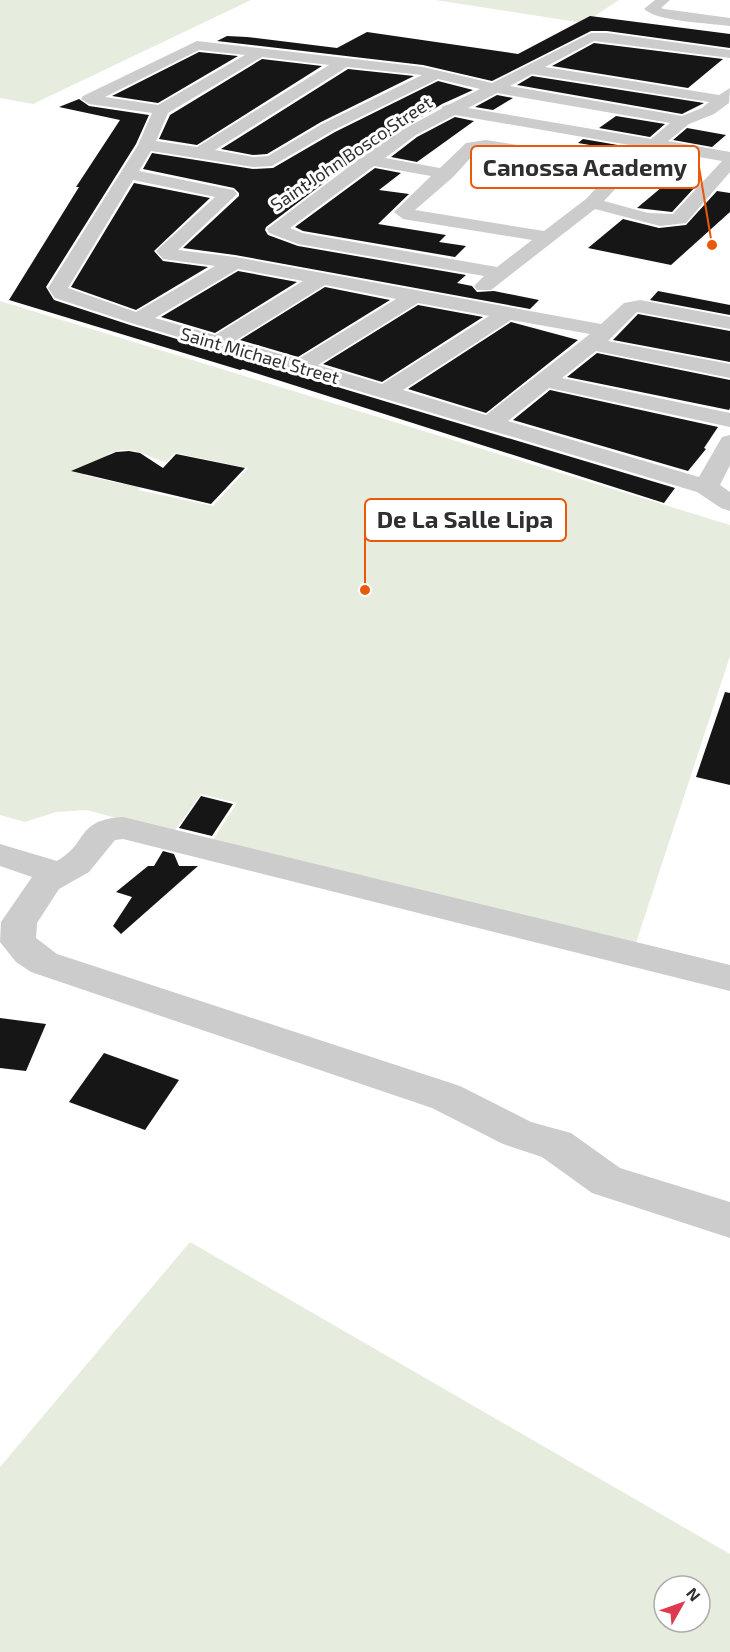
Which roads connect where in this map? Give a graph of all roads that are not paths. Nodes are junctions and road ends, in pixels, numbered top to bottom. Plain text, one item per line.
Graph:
1 (663, 0) edge
2 (728, 20) edge
3 (565, 51) junction
4 (260, 52) junction
5 (730, 54) edge
6 (589, 55) dead end
7 (344, 62) junction
8 (530, 69) junction
9 (435, 75) junction
10 (491, 87) junction
11 (727, 97) edge
12 (450, 109) junction
13 (161, 110) junction
14 (683, 121) junction
15 (656, 143) junction
16 (146, 145) junction
17 (200, 152) junction
18 (730, 159) edge
19 (369, 160) junction
20 (626, 167) junction
21 (126, 174) junction
22 (446, 174) junction
23 (592, 203) junction
24 (548, 237) junction
25 (235, 263) junction
26 (500, 273) junction
27 (321, 279) junction
28 (415, 296) junction
29 (462, 305) junction
30 (508, 313) junction
31 (138, 319) junction
32 (730, 323) edge
33 (599, 338) junction
34 (218, 342) junction
35 (302, 366) junction
36 (730, 371) edge
37 (546, 381) junction
38 (385, 392) junction
39 (730, 420) edge
40 (489, 424) junction
41 (730, 441) edge
42 (706, 487) junction
43 (730, 503) edge
44 (0, 855) edge
45 (56, 875) junction
46 (730, 978) edge
47 (730, 1220) edge

1 - 2 street
3 - 5 street, Saint John Bosco Street
3 - 6 street
3 - 8 street, Saint John Bosco Street
4 - 7 street, Saint John Bosco Street
4 - 13 street
4 - 13 street, Saint John Bosco Street
7 - 9 street, Saint John Bosco Street
7 - 17 street
8 - 10 street, Saint John Bosco Street
8 - 11 street
9 - 10 street, Saint John Bosco Street
9 - 17 street
10 - 12 street, Saint John Bosco Street
10 - 14 street
11 - 14 street
12 - 15 street
12 - 19 street, Saint John Bosco Street
13 - 16 street, Saint Michael Street
14 - 15 street
15 - 18 street
15 - 20 street
16 - 17 street
16 - 21 street, Saint Michael Street
18 - 23 street
19 - 22 street
19 - 26 street, Saint John Bosco Street
20 - 22 street
20 - 23 street
21 - 25 street
21 - 31 street, Saint Michael Street
22 - 24 street
23 - 24 street
24 - 26 street
25 - 27 street
25 - 31 street
26 - 29 street
27 - 28 street
27 - 34 street
28 - 29 street
28 - 35 street
29 - 30 street
30 - 33 street
30 - 38 street
31 - 34 street, Saint Michael Street
32 - 33 street
33 - 36 street
33 - 37 street
34 - 35 street, Saint Michael Street
35 - 38 street, Saint Michael Street
37 - 39 street
37 - 40 street
38 - 40 street, Saint Michael Street
40 - 42 street, Saint Michael Street
41 - 42 street
42 - 43 street, Saint Michael Street
44 - 45 street
45 - 46 street
45 - 47 street

